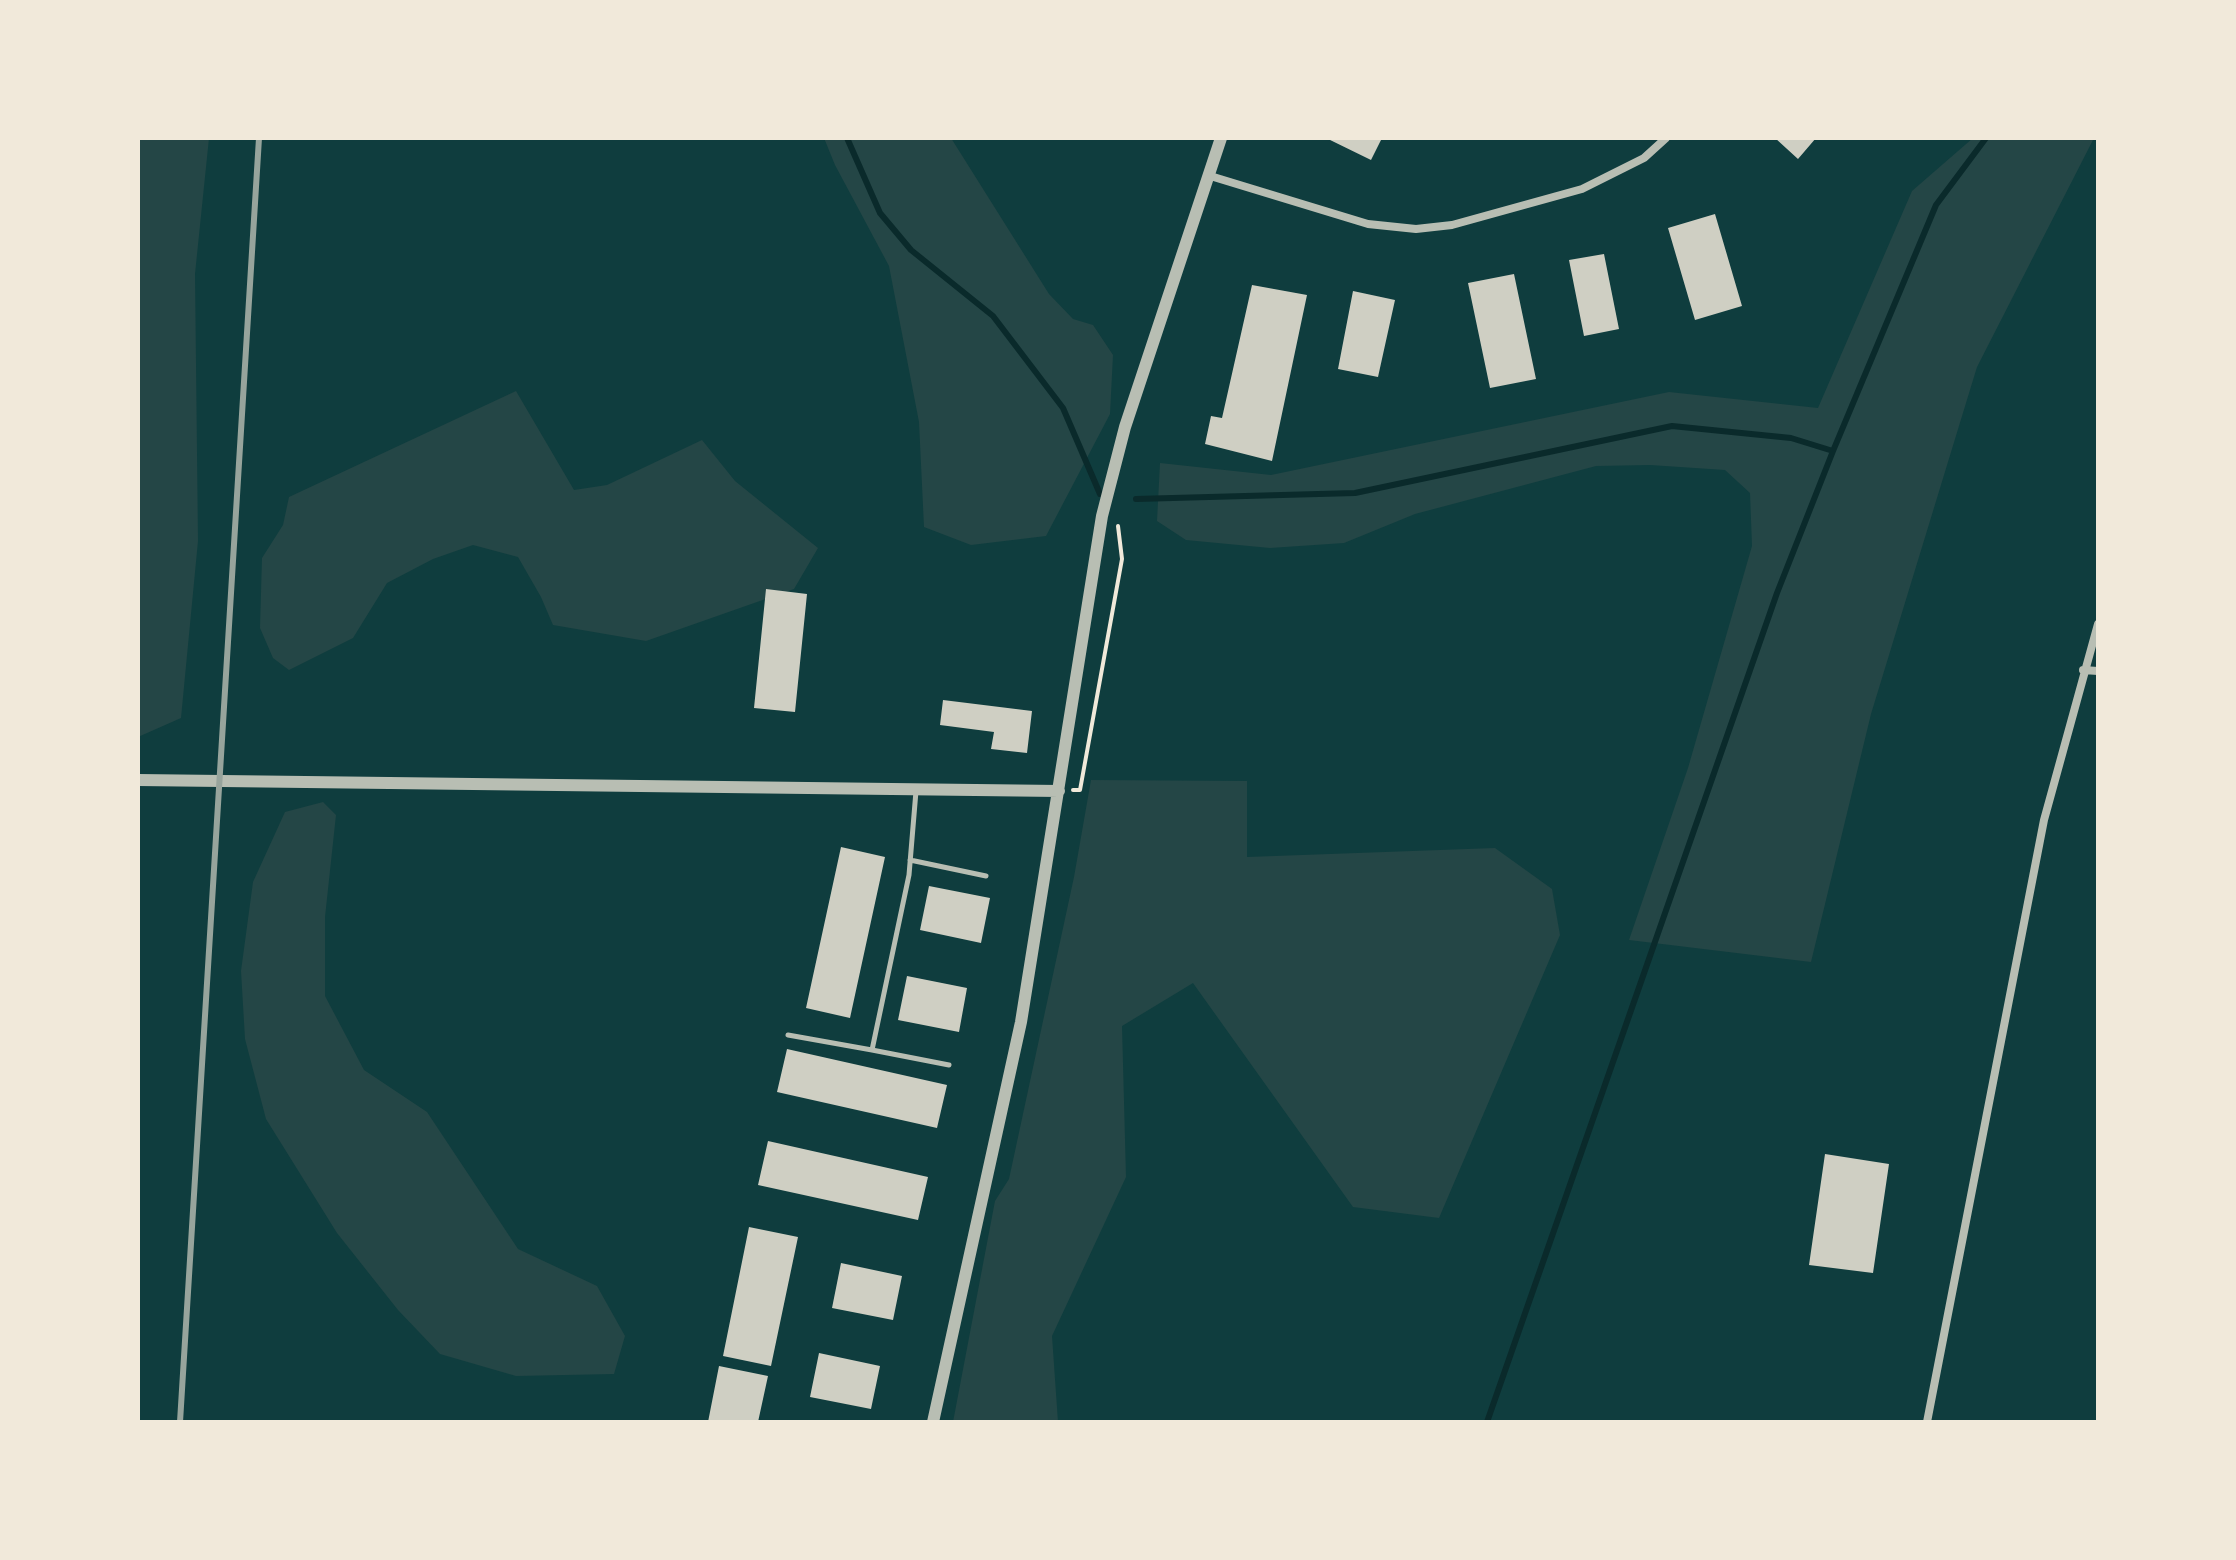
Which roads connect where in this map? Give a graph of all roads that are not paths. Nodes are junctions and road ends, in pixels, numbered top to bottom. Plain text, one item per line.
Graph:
1 (1221, 138) edge
2 (1666, 138) edge
3 (1207, 175) junction
4 (2098, 624) edge
5 (2083, 670) junction
6 (2098, 671) edge
7 (138, 780) edge
8 (916, 790) junction
9 (1059, 791) junction
10 (910, 860) junction
11 (986, 876) dead end
12 (788, 1035) dead end
13 (872, 1050) junction
14 (949, 1065) dead end
15 (933, 1422) edge
16 (1927, 1422) edge

1 - 3 street
2 - 3 street
3 - 9 street
4 - 5 street
5 - 6 street
5 - 16 street
7 - 8 street
8 - 9 street
8 - 10 lane
9 - 15 street
10 - 11 lane
10 - 13 lane
12 - 13 lane
13 - 14 lane

